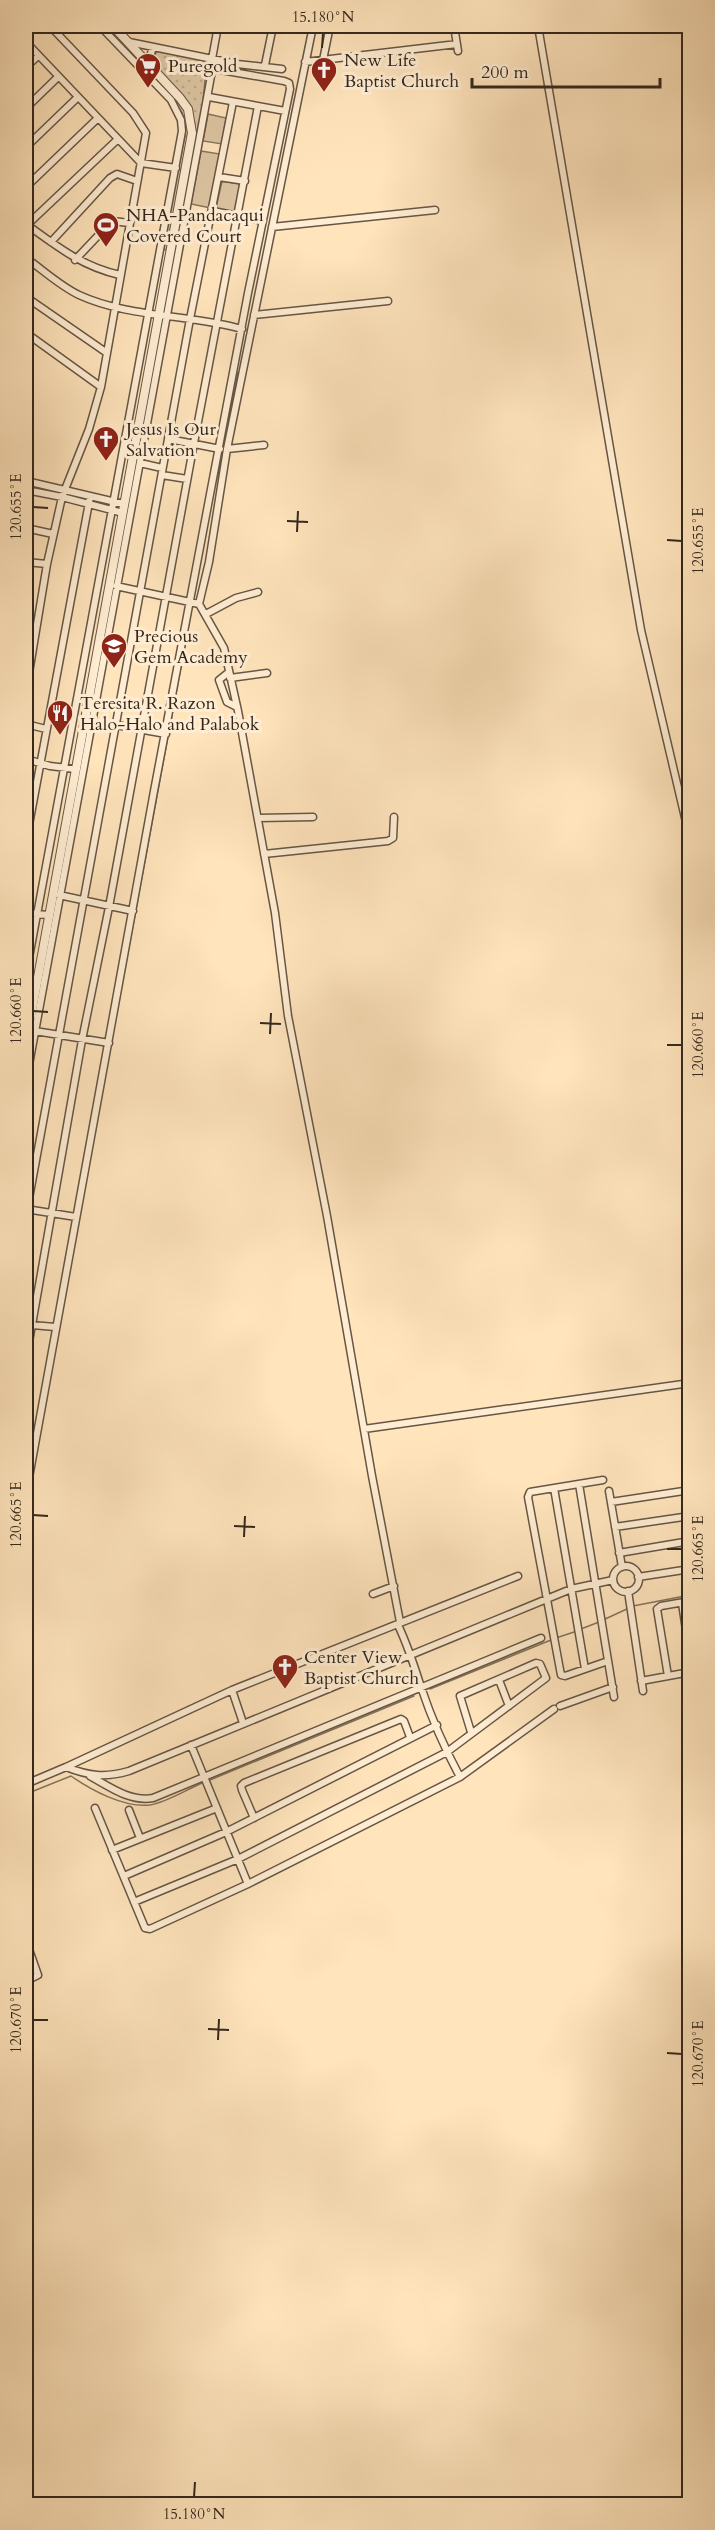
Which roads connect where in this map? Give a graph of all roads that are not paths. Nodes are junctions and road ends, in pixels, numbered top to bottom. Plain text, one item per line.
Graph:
1 (30, 26) edge
2 (50, 26) edge
3 (100, 26) edge
4 (113, 26) edge
5 (218, 26) edge
6 (273, 26) edge
7 (313, 26) edge
8 (330, 26) edge
9 (454, 26) edge
10 (538, 26) edge
11 (26, 29) edge
12 (107, 32) junction
13 (26, 42) edge
14 (129, 42) junction
15 (153, 47) junction
16 (38, 56) junction
17 (212, 59) junction
18 (323, 60) junction
19 (223, 61) junction
20 (305, 62) junction
21 (264, 65) junction
22 (144, 66) junction
23 (26, 68) edge
24 (282, 69) dead end
25 (221, 70) junction
26 (58, 77) junction
27 (78, 97) junction
28 (209, 97) junction
29 (233, 102) junction
30 (258, 106) junction
31 (26, 108) edge
32 (285, 111) junction
33 (98, 118) junction
34 (118, 139) junction
35 (26, 147) edge
36 (141, 163) junction
37 (176, 168) junction
38 (219, 177) junction
39 (137, 181) junction
40 (245, 182) junction
41 (26, 187) edge
42 (435, 210) dead end
43 (213, 211) junction
44 (237, 216) junction
45 (263, 220) junction
46 (129, 223) junction
47 (26, 224) edge
48 (272, 227) junction
49 (51, 242) junction
50 (26, 258) edge
51 (75, 260) junction
52 (120, 275) junction
53 (26, 297) edge
54 (388, 301) dead end
55 (115, 306) junction
56 (148, 312) junction
57 (163, 315) junction
58 (254, 315) junction
59 (190, 319) junction
60 (217, 322) junction
61 (242, 329) junction
62 (26, 333) edge
63 (107, 353) junction
64 (101, 387) junction
65 (170, 439) junction
66 (194, 443) junction
67 (264, 446) dead end
68 (223, 449) junction
69 (140, 463) junction
70 (162, 471) junction
71 (188, 479) junction
72 (26, 482) edge
73 (64, 489) junction
74 (26, 490) edge
75 (62, 497) junction
76 (90, 497) junction
77 (114, 502) junction
78 (124, 504) junction
79 (89, 506) junction
80 (112, 511) junction
81 (123, 513) junction
82 (26, 528) edge
83 (53, 534) junction
84 (26, 562) edge
85 (47, 564) junction
86 (116, 586) junction
87 (140, 592) junction
88 (258, 592) dead end
89 (166, 597) junction
90 (191, 603) junction
91 (199, 604) junction
92 (206, 614) junction
93 (267, 674) dead end
94 (230, 675) junction
95 (26, 691) edge
96 (237, 707) junction
97 (26, 724) edge
98 (116, 725) junction
99 (46, 729) junction
100 (142, 730) junction
101 (166, 734) junction
102 (26, 759) edge
103 (39, 761) junction
104 (64, 769) junction
105 (75, 769) junction
106 (26, 797) edge
107 (33, 798) junction
108 (313, 817) dead end
109 (394, 817) dead end
110 (258, 818) junction
111 (27, 827) edge
112 (690, 839) edge
113 (26, 841) edge
114 (264, 854) junction
115 (56, 895) junction
116 (82, 902) junction
117 (109, 907) junction
118 (133, 911) junction
119 (26, 913) edge
120 (36, 914) junction
121 (48, 915) junction
122 (26, 974) edge
123 (35, 1031) junction
124 (58, 1035) junction
125 (82, 1040) junction
126 (26, 1043) edge
127 (109, 1043) junction
128 (26, 1081) edge
129 (26, 1211) edge
130 (50, 1214) junction
131 (76, 1217) junction
132 (32, 1325) junction
133 (55, 1328) junction
134 (26, 1359) edge
135 (690, 1383) edge
136 (364, 1429) junction
137 (28, 1473) edge
138 (603, 1480) dead end
139 (579, 1484) junction
140 (554, 1488) junction
141 (690, 1490) edge
142 (609, 1491) dead end
143 (26, 1494) edge
144 (611, 1502) junction
145 (690, 1516) edge
146 (615, 1527) junction
147 (690, 1542) edge
148 (620, 1552) junction
149 (622, 1567) junction
150 (690, 1569) edge
151 (518, 1576) dead end
152 (638, 1577) junction
153 (613, 1580) junction
154 (596, 1583) junction
155 (394, 1586) junction
156 (571, 1589) junction
157 (628, 1591) junction
158 (373, 1594) dead end
159 (548, 1599) junction
160 (690, 1601) edge
161 (682, 1603) junction
162 (399, 1623) junction
163 (542, 1638) dead end
164 (412, 1656) junction
165 (690, 1657) edge
166 (608, 1661) junction
167 (585, 1669) junction
168 (690, 1672) edge
169 (668, 1676) junction
170 (498, 1680) junction
171 (641, 1681) junction
172 (421, 1686) junction
173 (613, 1687) junction
174 (232, 1690) junction
175 (643, 1691) dead end
176 (614, 1697) dead end
177 (509, 1706) junction
178 (243, 1723) junction
179 (437, 1725) junction
180 (471, 1732) junction
181 (410, 1737) junction
182 (191, 1745) junction
183 (447, 1752) junction
184 (66, 1767) junction
185 (88, 1775) junction
186 (204, 1776) junction
187 (460, 1778) junction
188 (26, 1784) edge
189 (95, 1808) dead end
190 (217, 1808) junction
191 (129, 1810) dead end
192 (254, 1818) junction
193 (226, 1832) junction
194 (140, 1838) junction
195 (112, 1850) junction
196 (238, 1859) junction
197 (124, 1876) junction
198 (248, 1884) junction
199 (134, 1902) junction
200 (26, 1941) edge
201 (26, 1981) edge

1 - 11 street
2 - 36 street
3 - 12 street
4 - 12 street
4 - 14 street
5 - 17 street
6 - 21 street
7 - 20 street
8 - 18 street
9 - 18 street
10 - 112 street
12 - 22 street
13 - 16 street
14 - 15 street
14 - 22 street
15 - 17 street
15 - 22 street
16 - 23 street
16 - 26 street
17 - 19 street
18 - 20 street
19 - 21 street
19 - 25 street
20 - 48 street
21 - 24 street
22 - 37 street
22 - 57 street
25 - 28 street
25 - 32 street
26 - 27 street
26 - 31 street
27 - 33 street
27 - 35 street
28 - 29 street
28 - 57 street
29 - 30 street
29 - 38 street
30 - 32 street
30 - 40 street
32 - 45 street
33 - 34 street
33 - 41 street
34 - 36 street
34 - 47 street
36 - 37 street
36 - 39 street
37 - 56 street
38 - 40 street
38 - 43 street
39 - 46 street
39 - 49 street
40 - 44 street
42 - 48 street
43 - 44 street
43 - 59 street
44 - 45 street
44 - 60 street
45 - 61 street
46 - 51 street
46 - 52 street
47 - 49 street
48 - 58 street
49 - 51 street
50 - 55 street
51 - 52 street
52 - 55 street
53 - 63 street
54 - 58 street
55 - 56 street
55 - 63 street
56 - 57 street
56 - 77 street
57 - 59 street
57 - 69 street
57 - 78 street
58 - 68 street
59 - 60 street
59 - 65 street
60 - 61 street
60 - 66 street
61 - 68 street
62 - 64 street
63 - 64 street
64 - 73 street
65 - 66 street
65 - 70 street
66 - 68 street
66 - 71 street
67 - 68 street
68 - 90 street
68 - 91 street
69 - 70 street
69 - 86 street
70 - 71 street
70 - 87 street
71 - 89 street
72 - 73 street
73 - 75 street
73 - 76 street
74 - 75 street
75 - 79 street
75 - 83 street
76 - 77 street
76 - 79 street
77 - 78 street
77 - 80 street
78 - 81 street
79 - 80 street
79 - 99 street
80 - 81 street
80 - 104 street
81 - 105 street
82 - 83 street
83 - 85 street
84 - 85 street
85 - 95 street
86 - 87 street
86 - 115 street
87 - 89 street
87 - 98 street
88 - 92 street
89 - 90 street
89 - 100 street
90 - 91 street
90 - 101 street
91 - 92 street
92 - 94 street
93 - 94 street
94 - 96 street
94 - 96 street
96 - 110 street
97 - 99 street
98 - 100 street
98 - 116 street
99 - 103 street
100 - 101 street
100 - 117 street
101 - 118 street
102 - 103 street
103 - 104 street
103 - 107 street
104 - 105 street
104 - 120 street
105 - 115 street
106 - 107 street
107 - 111 street
108 - 110 street
109 - 114 street
110 - 114 street
111 - 113 street
114 - 136 street
115 - 116 street
115 - 121 street
115 - 123 street
116 - 117 street
116 - 124 street
117 - 118 street
117 - 125 street
118 - 127 street
119 - 120 street
120 - 121 street
120 - 122 street
121 - 126 street
123 - 124 street
123 - 128 street
124 - 125 street
124 - 129 street
125 - 127 street
125 - 130 street
127 - 131 street
129 - 130 street
130 - 131 street
130 - 132 street
131 - 133 street
132 - 133 street
132 - 134 street
133 - 137 street
135 - 136 street
136 - 155 street
137 - 143 street
138 - 139 street
139 - 140 street
139 - 154 street
140 - 156 street
140 - 159 street
141 - 144 street
142 - 144 street
144 - 146 street
145 - 146 street
146 - 148 street
147 - 148 street
148 - 149 street
149 - 152 street
149 - 153 street
150 - 152 street
151 - 162 street
152 - 157 street
153 - 154 street
153 - 157 street
154 - 156 street
154 - 166 street
155 - 158 street
155 - 162 street
156 - 159 street
156 - 167 street
157 - 171 street
159 - 164 street
159 - 167 street
160 - 161 street
161 - 165 street
161 - 169 street
162 - 164 street
162 - 174 street
163 - 172 street
164 - 172 street
164 - 178 street
166 - 167 street
166 - 173 street
168 - 169 street
169 - 171 street
170 - 177 street
170 - 177 street
170 - 180 street
171 - 175 street
172 - 179 street
172 - 186 street
173 - 176 street
173 - 187 street
174 - 178 street
174 - 184 street
177 - 180 street
178 - 182 street
179 - 181 street
179 - 183 street
180 - 183 street
181 - 192 street
181 - 192 street
182 - 185 street
182 - 186 street
183 - 187 street
183 - 196 street
184 - 185 street
184 - 188 street
185 - 186 street
186 - 190 street
187 - 198 street
189 - 195 street
190 - 193 street
190 - 194 street
191 - 194 street
192 - 193 street
193 - 196 street
193 - 197 street
194 - 195 street
195 - 197 street
196 - 198 street
196 - 199 street
197 - 199 street
198 - 199 street
200 - 201 street

